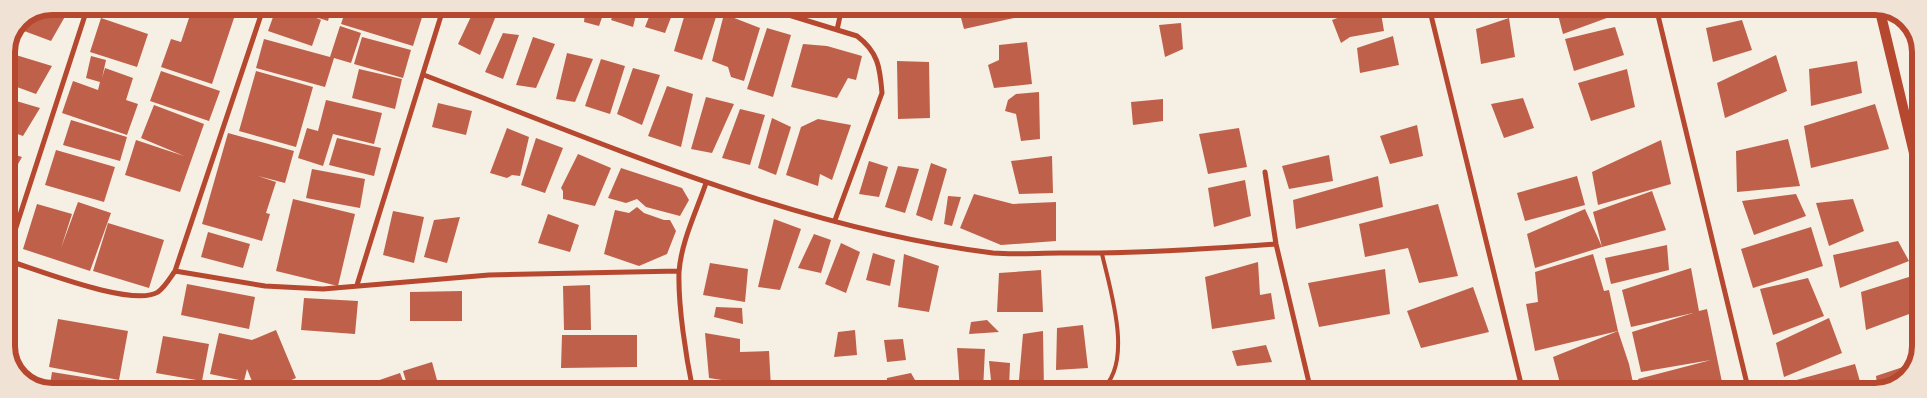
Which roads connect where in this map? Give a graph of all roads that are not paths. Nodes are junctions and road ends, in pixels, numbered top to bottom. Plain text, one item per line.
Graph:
1 (85, 15) edge
2 (261, 15) edge
3 (441, 15) edge
4 (788, 15) edge
5 (840, 15) edge
6 (1431, 15) edge
7 (1658, 15) edge
8 (1881, 16) edge
9 (837, 30) junction
10 (424, 75) junction
11 (1912, 145) edge
12 (1265, 172) dead end
13 (706, 182) junction
14 (835, 220) junction
15 (15, 231) edge
16 (1276, 244) junction
17 (1102, 254) junction
18 (15, 262) edge
19 (174, 271) junction
20 (679, 271) junction
21 (357, 285) junction
22 (692, 383) edge
23 (1106, 383) edge
24 (1309, 383) edge
25 (1521, 383) edge
26 (1747, 383) edge

1 - 15 street
2 - 19 street
3 - 10 street
4 - 9 street
5 - 9 street
6 - 25 street
7 - 26 street
8 - 11 main road
9 - 14 street
10 - 13 street
10 - 21 street
12 - 16 street
13 - 14 street
13 - 20 street
14 - 17 street
16 - 17 street
16 - 24 street
17 - 23 lane
18 - 19 street
19 - 21 street
20 - 21 street
20 - 22 street

